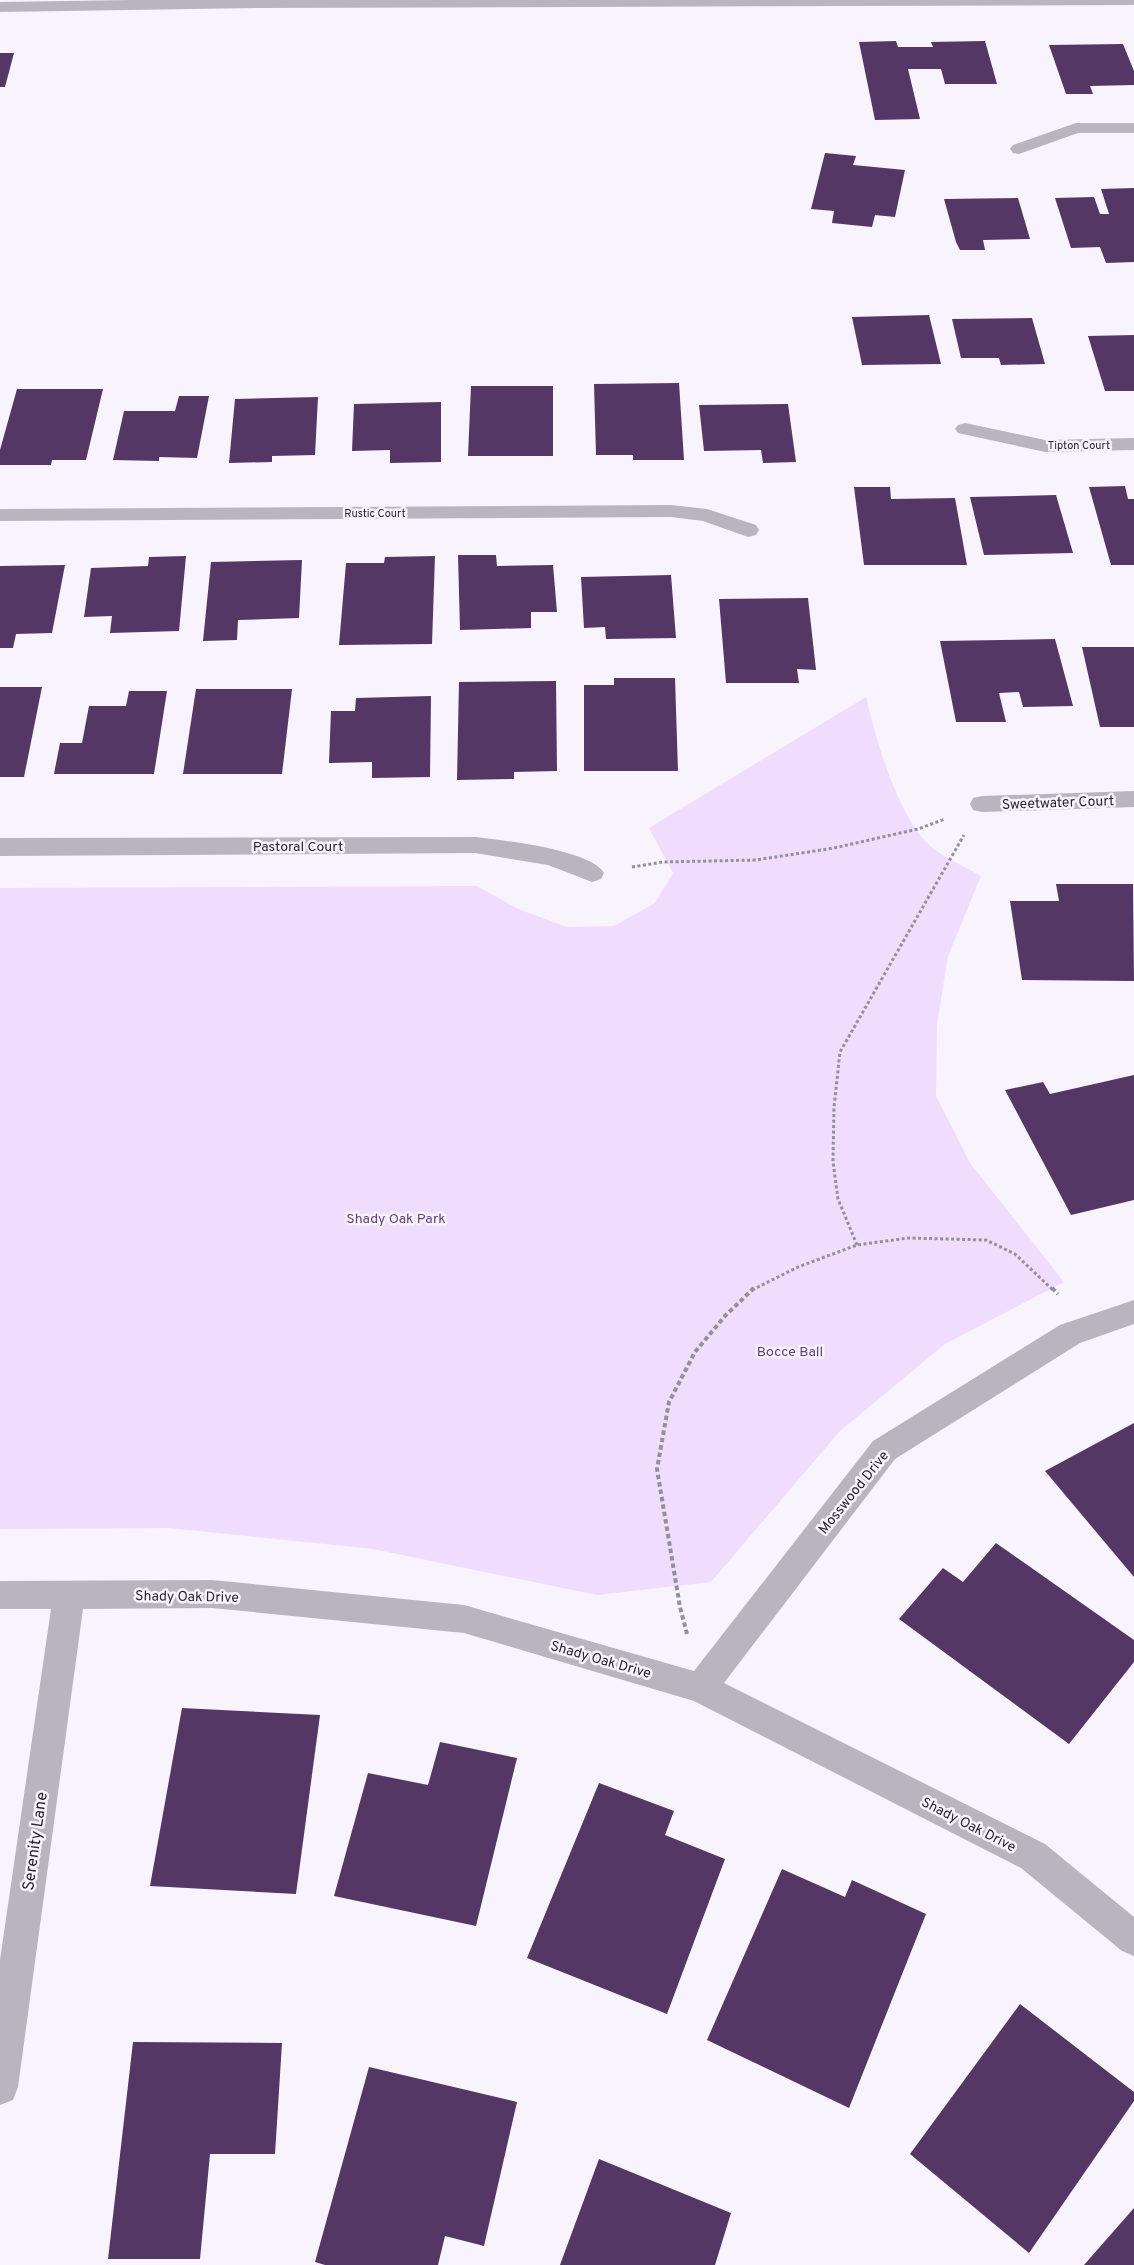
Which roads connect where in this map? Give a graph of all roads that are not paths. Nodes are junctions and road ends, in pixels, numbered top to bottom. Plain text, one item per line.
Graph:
1 (1134, 0) edge
2 (0, 7) edge
3 (1134, 128) edge
4 (1019, 149) dead end
5 (965, 429) dead end
6 (1134, 444) edge
7 (0, 515) edge
8 (748, 530) dead end
9 (1134, 799) edge
10 (982, 804) road end
11 (0, 847) edge
12 (592, 873) road end
13 (1134, 1312) edge
14 (0, 1595) edge
15 (69, 1595) junction
16 (701, 1688) junction
17 (1134, 1939) edge
18 (0, 2087) edge

1 - 2 street
3 - 4 street
5 - 6 street, Tipton Court
7 - 8 street, Rustic Court
9 - 10 street, Sweetwater Court
11 - 12 street, Pastoral Court
13 - 16 street, Mosswood Drive
14 - 15 street, Shady Oak Drive
15 - 16 street, Shady Oak Drive
15 - 18 street, Serenity Lane
16 - 17 street, Shady Oak Drive

